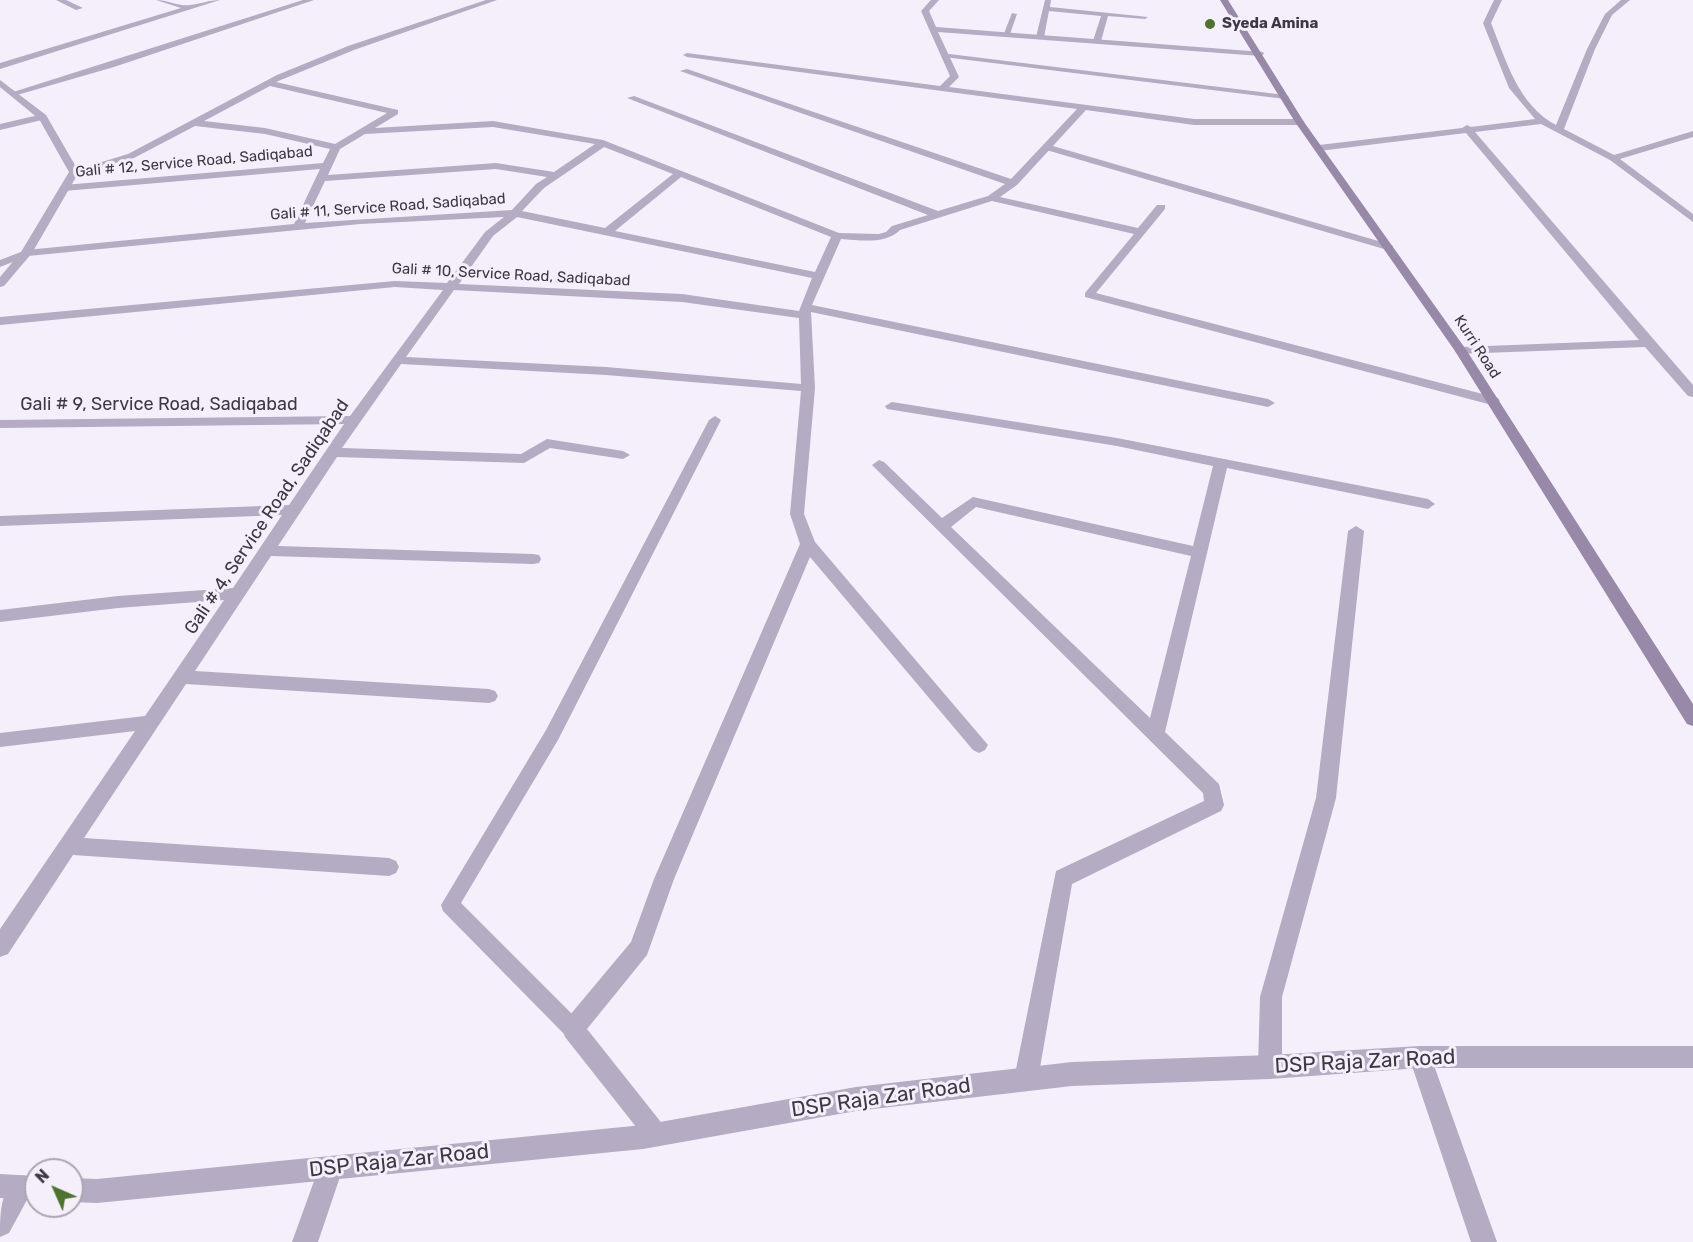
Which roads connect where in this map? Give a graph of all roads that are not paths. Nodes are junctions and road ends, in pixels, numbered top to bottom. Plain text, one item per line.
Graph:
1 (62, 0) edge
2 (160, 0) edge
3 (216, 0) edge
4 (310, 0) edge
5 (494, 0) edge
6 (935, 0) edge
7 (1048, 0) edge
8 (1224, 0) edge
9 (1626, 0) edge
10 (1494, 1) edge
11 (79, 8) dead end
12 (188, 8) junction
13 (1046, 9) junction
14 (1105, 13) junction
15 (1014, 14) dead end
16 (1145, 17) dead end
17 (932, 29) junction
18 (1006, 34) junction
19 (1040, 37) junction
20 (1097, 41) junction
21 (1260, 54) junction
22 (944, 55) junction
23 (687, 56) dead end
24 (0, 66) edge
25 (684, 71) dead end
26 (0, 83) edge
27 (268, 84) junction
28 (941, 89) junction
29 (15, 93) junction
30 (1285, 97) junction
31 (631, 99) dead end
32 (1083, 108) junction
33 (43, 117) junction
34 (1542, 121) junction
35 (1300, 122) junction
36 (190, 123) junction
37 (0, 127) edge
38 (1467, 129) junction
39 (1558, 129) junction
40 (363, 131) junction
41 (1693, 134) edge
42 (603, 143) junction
43 (336, 147) junction
44 (1046, 147) junction
45 (1319, 148) junction
46 (1613, 158) junction
47 (326, 166) junction
48 (74, 172) junction
49 (679, 174) junction
50 (556, 175) junction
51 (321, 178) junction
52 (1012, 183) junction
53 (64, 188) junction
54 (992, 198) junction
55 (1161, 207) dead end
56 (515, 213) junction
57 (938, 215) junction
58 (1693, 219) edge
59 (298, 226) junction
60 (607, 232) junction
61 (1141, 232) junction
62 (837, 236) junction
63 (1388, 247) junction
64 (25, 254) junction
65 (0, 264) edge
66 (819, 276) junction
67 (0, 284) edge
68 (451, 288) junction
69 (805, 311) junction
70 (0, 321) edge
71 (1648, 343) junction
72 (1461, 351) junction
73 (398, 360) junction
74 (808, 388) junction
75 (1693, 393) edge
76 (1493, 401) junction
77 (1268, 403) dead end
78 (892, 406) dead end
79 (354, 420) junction
80 (716, 420) dead end
81 (0, 424) edge
82 (333, 452) junction
83 (623, 455) dead end
84 (1221, 463) junction
85 (879, 465) dead end
86 (1428, 504) dead end
87 (294, 510) junction
88 (0, 521) edge
89 (942, 526) junction
90 (1356, 531) dead end
91 (808, 544) junction
92 (267, 551) junction
93 (1197, 552) junction
94 (532, 559) dead end
95 (240, 592) junction
96 (0, 616) edge
97 (183, 677) junction
98 (489, 696) dead end
99 (1693, 719) edge
100 (153, 722) junction
101 (1155, 734) junction
102 (0, 740) edge
103 (979, 745) dead end
104 (69, 846) junction
105 (389, 867) dead end
106 (0, 946) edge
107 (573, 1029) junction
108 (1420, 1057) junction
109 (1693, 1057) edge
110 (1270, 1067) junction
111 (1026, 1079) junction
112 (656, 1134) junction
113 (331, 1168) junction
114 (19, 1187) edge
115 (84, 1190) edge
116 (0, 1224) edge
117 (305, 1242) edge
118 (1484, 1242) edge

1 - 11 street
2 - 12 street
3 - 12 street
4 - 29 street
5 - 27 street
6 - 17 street
7 - 13 lane
8 - 21 main road, Kurri Road
9 - 39 street
10 - 34 street
12 - 24 street
13 - 14 lane
13 - 19 lane
14 - 16 lane
14 - 20 lane
15 - 18 lane
17 - 18 street
17 - 22 street
18 - 19 street
19 - 20 street
20 - 21 street
21 - 30 main road, Kurri Road
22 - 28 street
22 - 30 lane
23 - 28 street
25 - 52 street
26 - 29 street
27 - 36 street
27 - 40 street
28 - 32 street
29 - 33 street
30 - 35 main road, Kurri Road
31 - 57 street
32 - 35 street
32 - 44 street
33 - 37 street
33 - 48 street
34 - 38 street
34 - 39 street
35 - 45 main road, Kurri Road
36 - 43 street
36 - 48 street
38 - 45 street
38 - 71 street
39 - 46 street
40 - 42 street
40 - 43 street
41 - 46 street
42 - 49 street
42 - 50 street, Gali # 4, Service Road, Sadiqabad
43 - 47 street
44 - 52 street
44 - 63 lane
45 - 63 main road, Kurri Road
46 - 58 street
47 - 51 street
47 - 53 street, Gali # 12, Service Road, Sadiqabad
48 - 53 street
49 - 60 street
49 - 62 street
50 - 51 street
50 - 56 street, Gali # 4, Service Road, Sadiqabad
51 - 59 street
52 - 54 street
53 - 64 street
54 - 57 street
54 - 61 street
55 - 61 street
56 - 59 street, Gali # 11, Service Road, Sadiqabad
56 - 60 street, Gali # 11, Service Road, Sadiqabad
56 - 68 street, Gali # 4, Service Road, Sadiqabad
57 - 62 street
59 - 64 street, Gali # 11, Service Road, Sadiqabad
60 - 66 street, Gali # 11, Service Road, Sadiqabad
61 - 76 street
62 - 66 street
63 - 72 main road, Kurri Road
64 - 65 street, Gali # 11, Service Road, Sadiqabad
64 - 67 street
66 - 69 street
68 - 69 street, Gali # 10, Service Road, Sadiqabad
68 - 70 street, Gali # 10, Service Road, Sadiqabad
68 - 73 street, Gali # 4, Service Road, Sadiqabad
69 - 74 street
69 - 77 street, Gali # 10, Service Road, Sadiqabad
71 - 72 street
71 - 75 street
72 - 76 main road, Kurri Road
73 - 74 street
73 - 79 street, Gali # 4, Service Road, Sadiqabad
74 - 91 street
76 - 99 main road, Kurri Road
78 - 84 street
79 - 81 street, Gali # 9, Service Road, Sadiqabad
79 - 82 street, Gali # 4, Service Road, Sadiqabad
80 - 107 lane
82 - 83 street
82 - 87 street, Gali # 4, Service Road, Sadiqabad
84 - 86 street
84 - 93 street
85 - 89 street
87 - 88 street
87 - 92 street, Gali # 4, Service Road, Sadiqabad
89 - 93 street
89 - 101 street
90 - 110 street
91 - 103 street
91 - 107 street
92 - 94 street
92 - 95 street, Gali # 4, Service Road, Sadiqabad
93 - 101 street
95 - 96 street
95 - 97 street, Gali # 4, Service Road, Sadiqabad
97 - 98 street
97 - 100 street, Gali # 4, Service Road, Sadiqabad
100 - 102 street
100 - 104 street, Gali # 4, Service Road, Sadiqabad
101 - 111 street
104 - 105 street
104 - 106 street, Gali # 4, Service Road, Sadiqabad
107 - 112 street
108 - 109 street, DSP Raja Zar Road
108 - 110 street, DSP Raja Zar Road
108 - 118 street
110 - 111 street, DSP Raja Zar Road
111 - 112 street, DSP Raja Zar Road
112 - 113 street, DSP Raja Zar Road
113 - 115 street, DSP Raja Zar Road
113 - 117 street
114 - 116 street

